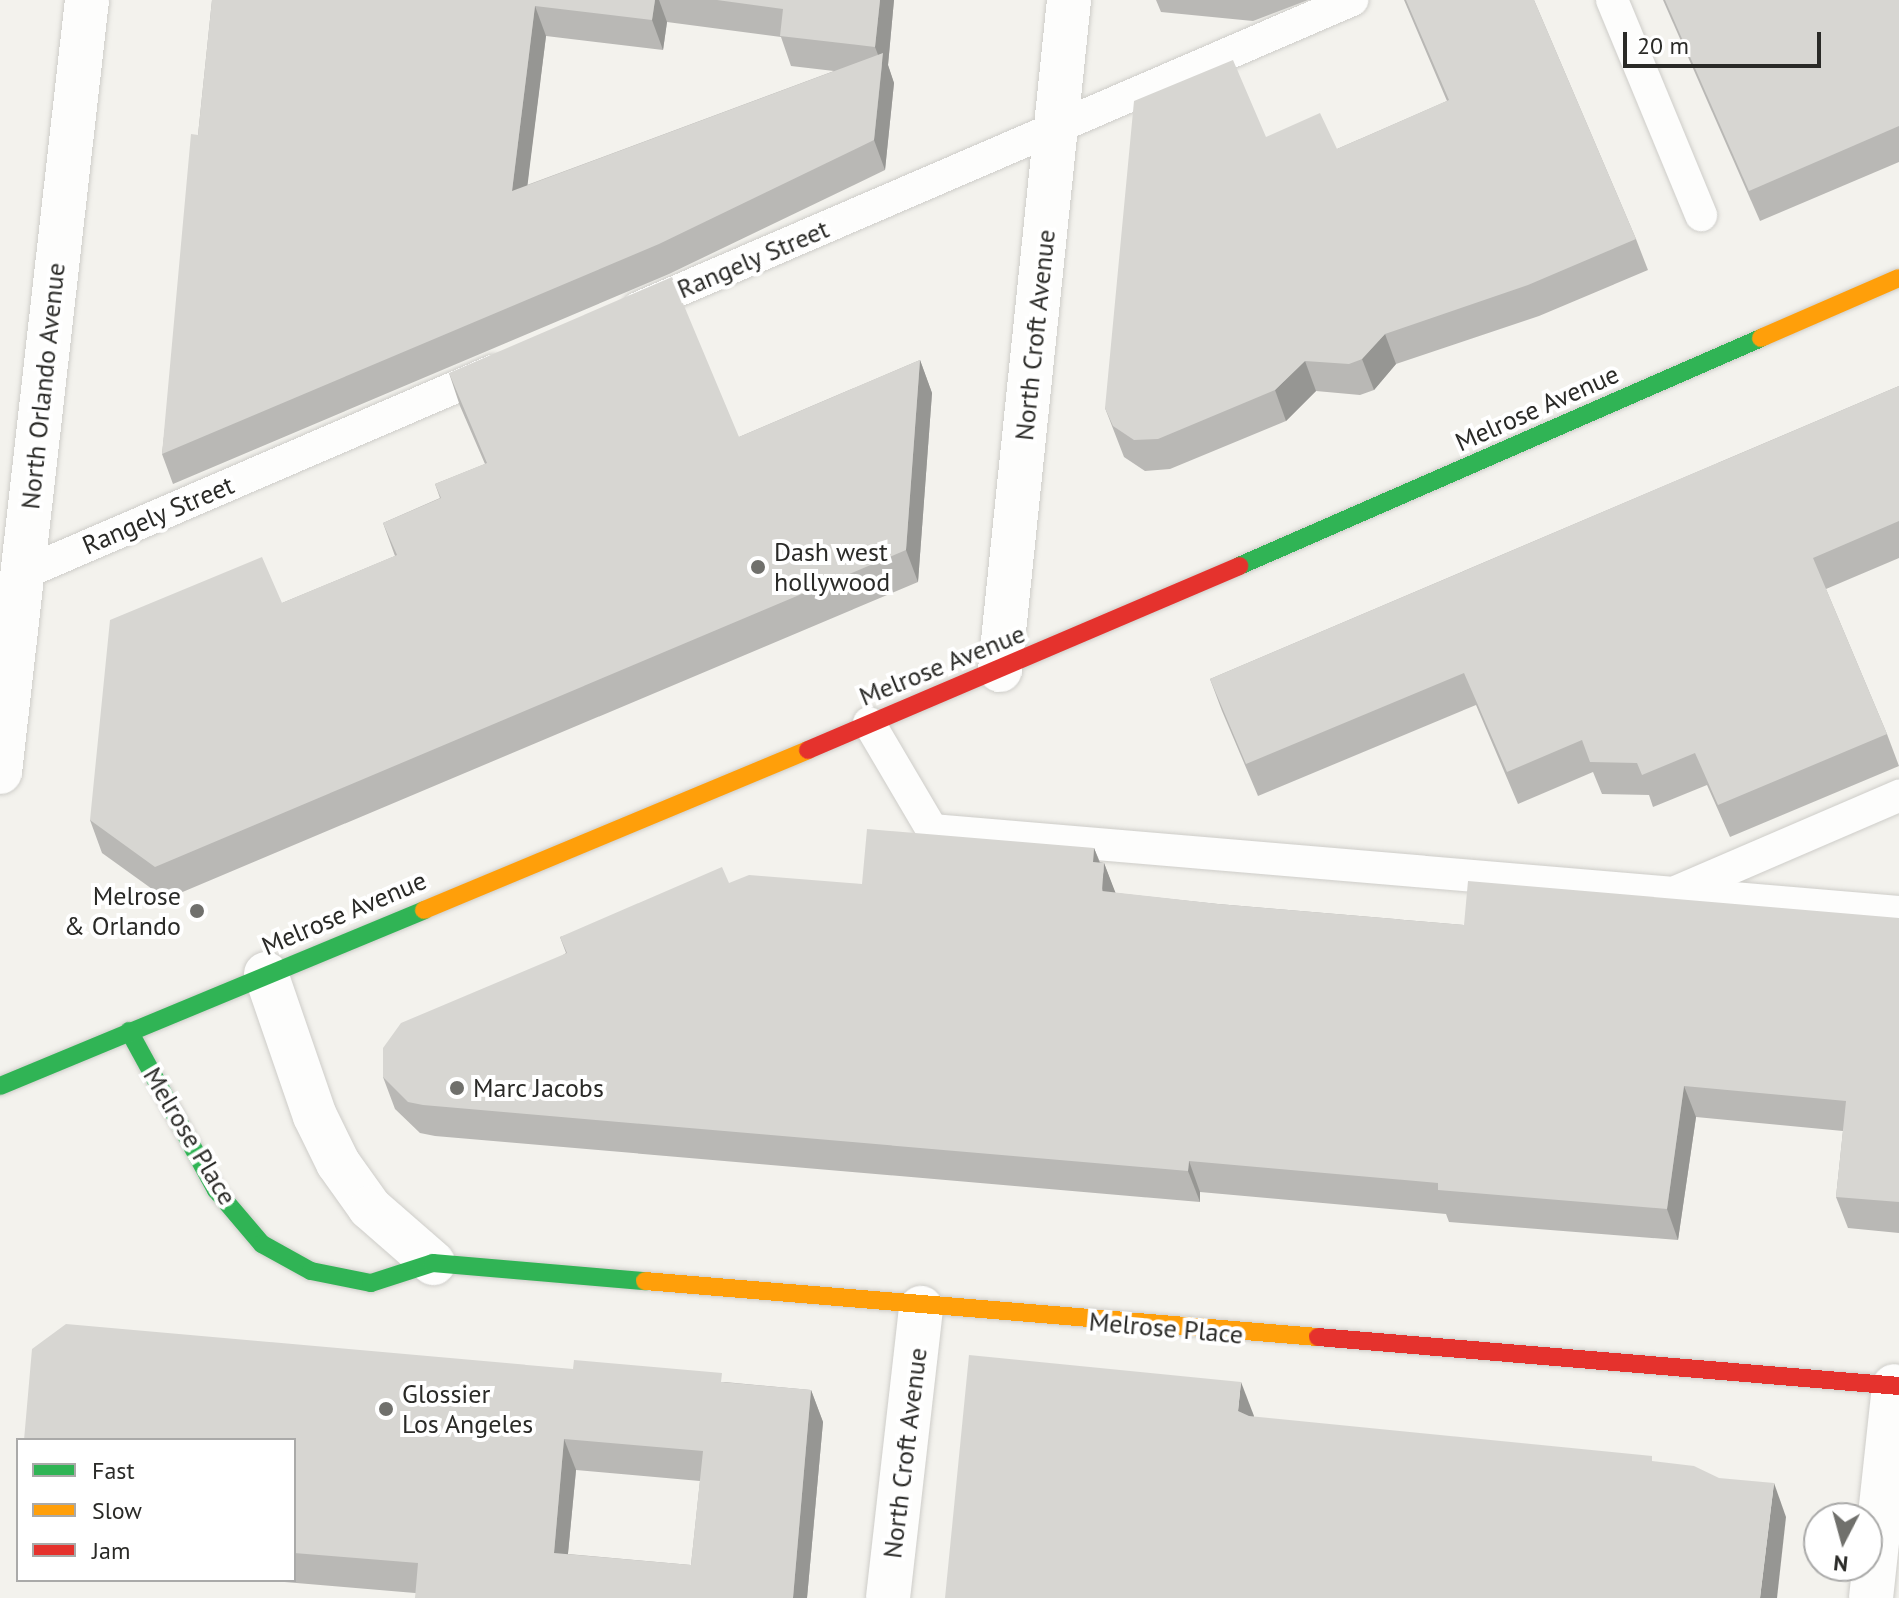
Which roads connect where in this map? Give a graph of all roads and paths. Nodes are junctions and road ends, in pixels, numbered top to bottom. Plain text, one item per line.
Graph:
1 (87, 0) edge
2 (1069, 0) edge
3 (1352, 0) edge
4 (1612, 0) edge
5 (1056, 129) junction
6 (1701, 215) dead end
7 (1899, 278) edge
8 (604, 323) edge
9 (518, 360) edge
10 (22, 574) junction
11 (1000, 670) junction
12 (869, 723) junction
13 (0, 772) edge
14 (1899, 796) edge
15 (1675, 893) junction
16 (1899, 912) edge
17 (266, 974) junction
18 (129, 1031) junction
19 (0, 1086) edge
20 (433, 1263) junction
21 (921, 1308) junction
22 (1897, 1386) edge
23 (888, 1598) edge
24 (1871, 1598) edge

1 - 10 street, North Orlando Avenue
2 - 5 street, North Croft Avenue
3 - 5 lane, Rangely Street
4 - 6 lane
5 - 8 lane, Rangely Street
5 - 11 street, North Croft Avenue
7 - 11 main road, Melrose Avenue
9 - 10 lane, Rangely Street
10 - 13 street, North Orlando Avenue
11 - 12 main road, Melrose Avenue
12 - 15 lane
12 - 17 main road, Melrose Avenue
14 - 15 lane
15 - 16 lane
17 - 18 main road, Melrose Avenue
17 - 20 street
18 - 19 main road, Melrose Avenue
18 - 20 main road, Melrose Place
20 - 21 main road, Melrose Place
21 - 22 main road, Melrose Place
21 - 23 street, North Croft Avenue
22 - 24 street

